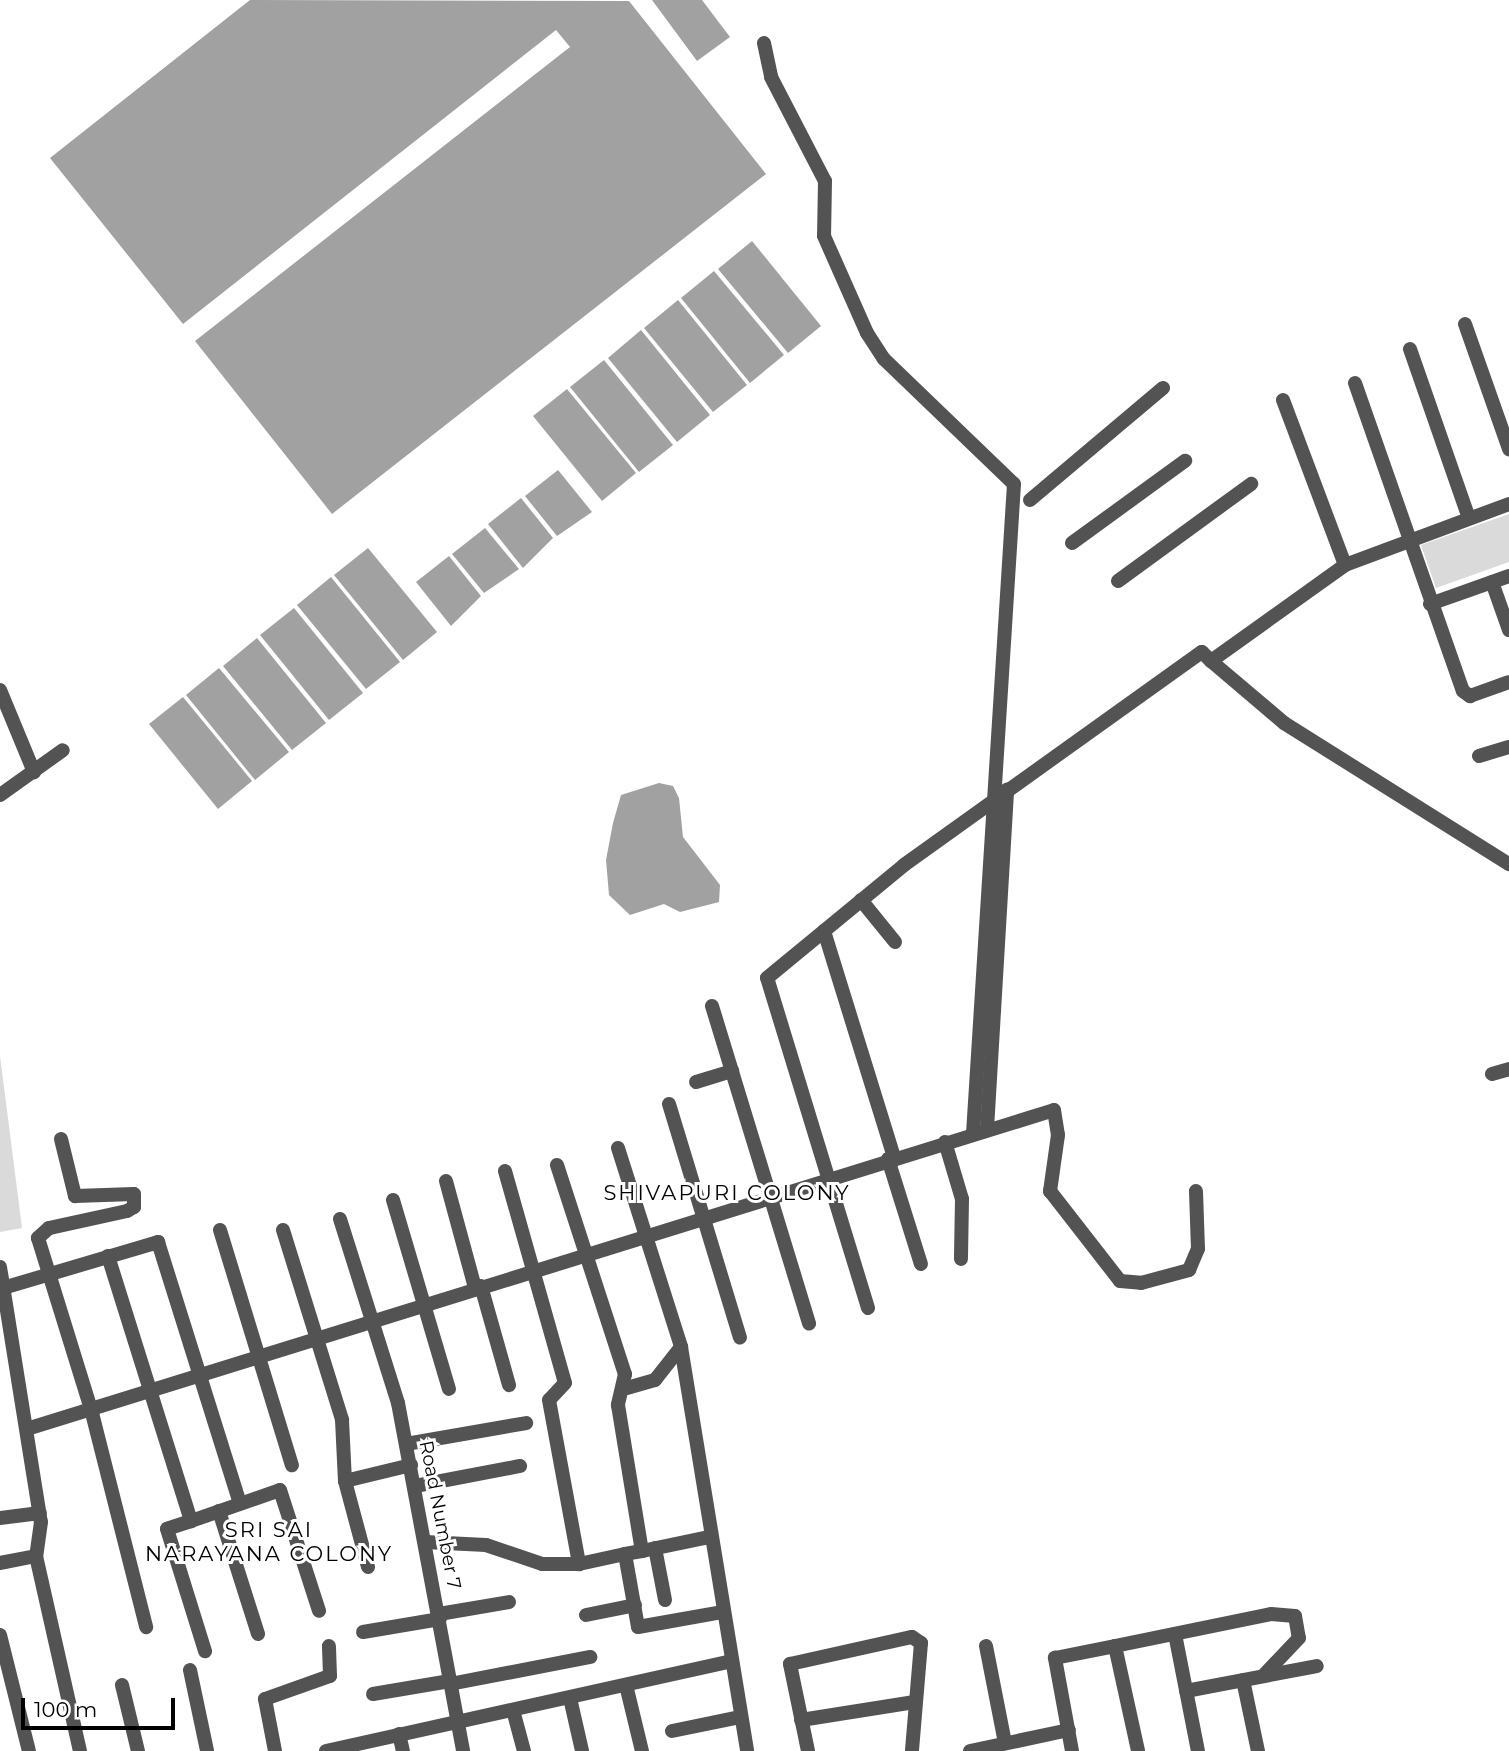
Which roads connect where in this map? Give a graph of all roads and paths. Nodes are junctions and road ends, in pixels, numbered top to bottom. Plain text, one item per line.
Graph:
1 (764, 43) dead end
2 (1465, 324) dead end
3 (1410, 349) dead end
4 (1355, 383) dead end
5 (1163, 388) dead end
6 (1283, 400) dead end
7 (1509, 449) edge
8 (1185, 461) dead end
9 (1251, 484) dead end
10 (1509, 496) edge
11 (1030, 500) dead end
12 (1509, 504) edge
13 (1468, 514) junction
14 (1405, 537) junction
15 (1072, 543) dead end
16 (1343, 561) junction
17 (1509, 576) edge
18 (1118, 581) dead end
19 (1492, 582) junction
20 (1430, 604) junction
21 (1509, 630) edge
22 (1211, 661) junction
23 (1509, 681) edge
24 (0, 690) edge
25 (1509, 747) edge
26 (63, 750) dead end
27 (1479, 756) dead end
28 (34, 772) junction
29 (1007, 790) junction
30 (0, 795) edge
31 (994, 798) junction
32 (1509, 864) edge
33 (861, 900) junction
34 (824, 931) junction
35 (895, 942) dead end
36 (989, 969) junction
37 (712, 1006) dead end
38 (1509, 1069) edge
39 (732, 1071) junction
40 (1492, 1074) dead end
41 (696, 1082) dead end
42 (669, 1104) dead end
43 (980, 1131) junction
44 (61, 1139) dead end
45 (945, 1142) junction
46 (618, 1148) dead end
47 (891, 1158) junction
48 (557, 1165) dead end
49 (505, 1171) dead end
50 (828, 1177) junction
51 (446, 1181) dead end
52 (1196, 1191) dead end
53 (772, 1195) junction
54 (393, 1200) dead end
55 (703, 1216) junction
56 (340, 1219) dead end
57 (220, 1230) dead end
58 (284, 1230) dead end
59 (645, 1234) junction
60 (586, 1252) junction
61 (108, 1256) junction
62 (961, 1259) dead end
63 (921, 1264) dead end
64 (0, 1267) edge
65 (534, 1268) junction
66 (50, 1273) junction
67 (478, 1287) junction
68 (3, 1288) junction
69 (424, 1303) junction
70 (869, 1308) dead end
71 (373, 1318) junction
72 (809, 1324) dead end
73 (740, 1337) dead end
74 (315, 1338) junction
75 (6, 1339) edge
76 (681, 1347) junction
77 (258, 1356) junction
78 (200, 1374) junction
79 (509, 1385) dead end
80 (627, 1388) junction
81 (449, 1389) dead end
82 (149, 1390) junction
83 (91, 1409) junction
84 (526, 1423) dead end
85 (30, 1428) junction
86 (406, 1444) junction
87 (292, 1465) dead end
88 (411, 1465) junction
89 (520, 1466) dead end
90 (345, 1481) junction
91 (415, 1486) junction
92 (240, 1503) junction
93 (219, 1511) junction
94 (40, 1513) junction
95 (0, 1518) edge
96 (191, 1521) junction
97 (709, 1537) junction
98 (425, 1542) junction
99 (649, 1549) junction
100 (625, 1554) junction
101 (36, 1556) junction
102 (0, 1563) edge
103 (579, 1564) junction
104 (368, 1567) dead end
105 (666, 1600) dead end
106 (509, 1602) dead end
107 (635, 1605) junction
108 (319, 1611) dead end
109 (722, 1612) junction
110 (586, 1615) dead end
111 (439, 1616) junction
112 (146, 1627) dead end
113 (363, 1632) dead end
114 (258, 1634) dead end
115 (1175, 1634) junction
116 (0, 1635) edge
117 (329, 1646) dead end
118 (986, 1646) dead end
119 (1115, 1646) junction
120 (205, 1651) dead end
121 (590, 1657) dead end
122 (728, 1662) junction
123 (1317, 1666) dead end
124 (190, 1670) dead end
125 (1263, 1676) junction
126 (1243, 1680) junction
127 (450, 1682) junction
128 (122, 1685) dead end
129 (626, 1685) junction
130 (1186, 1691) junction
131 (373, 1694) dead end
132 (570, 1698) junction
133 (915, 1702) junction
134 (513, 1710) junction
135 (740, 1717) junction
136 (801, 1720) junction
137 (456, 1722) junction
138 (1069, 1730) junction
139 (672, 1731) dead end
140 (399, 1734) junction
141 (1006, 1743) junction
142 (356, 1748) edge
143 (29, 1751) edge
144 (80, 1751) edge
145 (138, 1751) edge
146 (207, 1751) edge
147 (275, 1751) edge
148 (326, 1751) edge
149 (403, 1751) edge
150 (463, 1751) edge
151 (524, 1751) edge
152 (582, 1751) edge
153 (642, 1751) edge
154 (747, 1751) edge
155 (808, 1751) edge
156 (912, 1751) edge
157 (970, 1751) edge
158 (1072, 1751) edge
159 (1138, 1751) edge
160 (1198, 1751) edge
161 (1258, 1751) edge

1 - 31 street
2 - 7 street
3 - 13 street
4 - 14 street
5 - 11 street
6 - 16 street
8 - 15 street
9 - 18 street
10 - 13 street
12 - 13 street
13 - 14 street
14 - 16 street
14 - 20 street
16 - 22 street
17 - 19 street
19 - 20 street
19 - 21 street
20 - 23 street
22 - 29 street
22 - 32 street
24 - 28 street
25 - 27 street
26 - 28 street
28 - 30 street
29 - 31 street
29 - 36 street
31 - 33 street
31 - 36 street
33 - 34 street
33 - 35 street
34 - 47 street
34 - 50 street
36 - 43 street
37 - 39 street
38 - 40 street
39 - 41 street
39 - 53 street
42 - 55 street
43 - 45 street
43 - 52 street
44 - 66 street
45 - 47 street
45 - 62 street
46 - 59 street
47 - 50 street
47 - 63 street
48 - 60 street
49 - 65 street
50 - 53 street
50 - 70 street
51 - 67 street
53 - 55 street
53 - 72 street
54 - 69 street
55 - 59 street
55 - 73 street
56 - 71 street, Road Number 7
57 - 77 street
58 - 74 street
59 - 60 street
59 - 76 street
60 - 65 street
60 - 80 street
61 - 66 street
61 - 78 street
61 - 82 street
64 - 68 street
65 - 67 street
65 - 103 street
66 - 68 street
66 - 83 street
67 - 69 street
67 - 79 street
68 - 75 street
69 - 71 street
69 - 81 street
71 - 74 street
71 - 86 street, Road Number 7
74 - 77 street
74 - 90 street
75 - 85 street
76 - 80 street
76 - 97 street
77 - 78 street
77 - 87 street
78 - 82 street
78 - 92 street
80 - 99 street
82 - 83 street
82 - 96 street
83 - 85 street
83 - 112 street
84 - 86 street
85 - 94 street
86 - 88 street, Road Number 7
88 - 90 street
88 - 91 street, Road Number 7
89 - 91 street
90 - 104 street
91 - 98 street, Road Number 7
92 - 93 street
92 - 108 street
93 - 96 street
93 - 114 street
94 - 95 street
94 - 101 street
96 - 120 street
97 - 99 street
97 - 109 street
98 - 103 street
98 - 111 street, Road Number 7
99 - 100 street
99 - 105 street
100 - 103 street
100 - 107 street
101 - 102 street
101 - 144 street
106 - 111 street
107 - 109 street
107 - 110 street
109 - 122 street
111 - 113 street
111 - 127 street, Road Number 7
115 - 119 street
115 - 125 street
115 - 130 street
116 - 143 street
117 - 147 street
118 - 141 street
119 - 138 street
119 - 159 street
121 - 127 street
122 - 129 street
122 - 135 street
123 - 125 street
124 - 146 street
125 - 126 street
126 - 130 street
126 - 161 street
127 - 131 street
127 - 137 street, Road Number 7
128 - 145 street
129 - 132 street
129 - 153 street
130 - 160 street
132 - 134 street
132 - 152 street
133 - 136 street
133 - 136 street
133 - 156 street
134 - 137 street
134 - 151 street
135 - 139 street
135 - 154 street
136 - 155 street
137 - 140 street
137 - 150 street, Road Number 7
138 - 141 street
138 - 158 street
140 - 142 street
140 - 149 street
141 - 157 street
142 - 148 street

